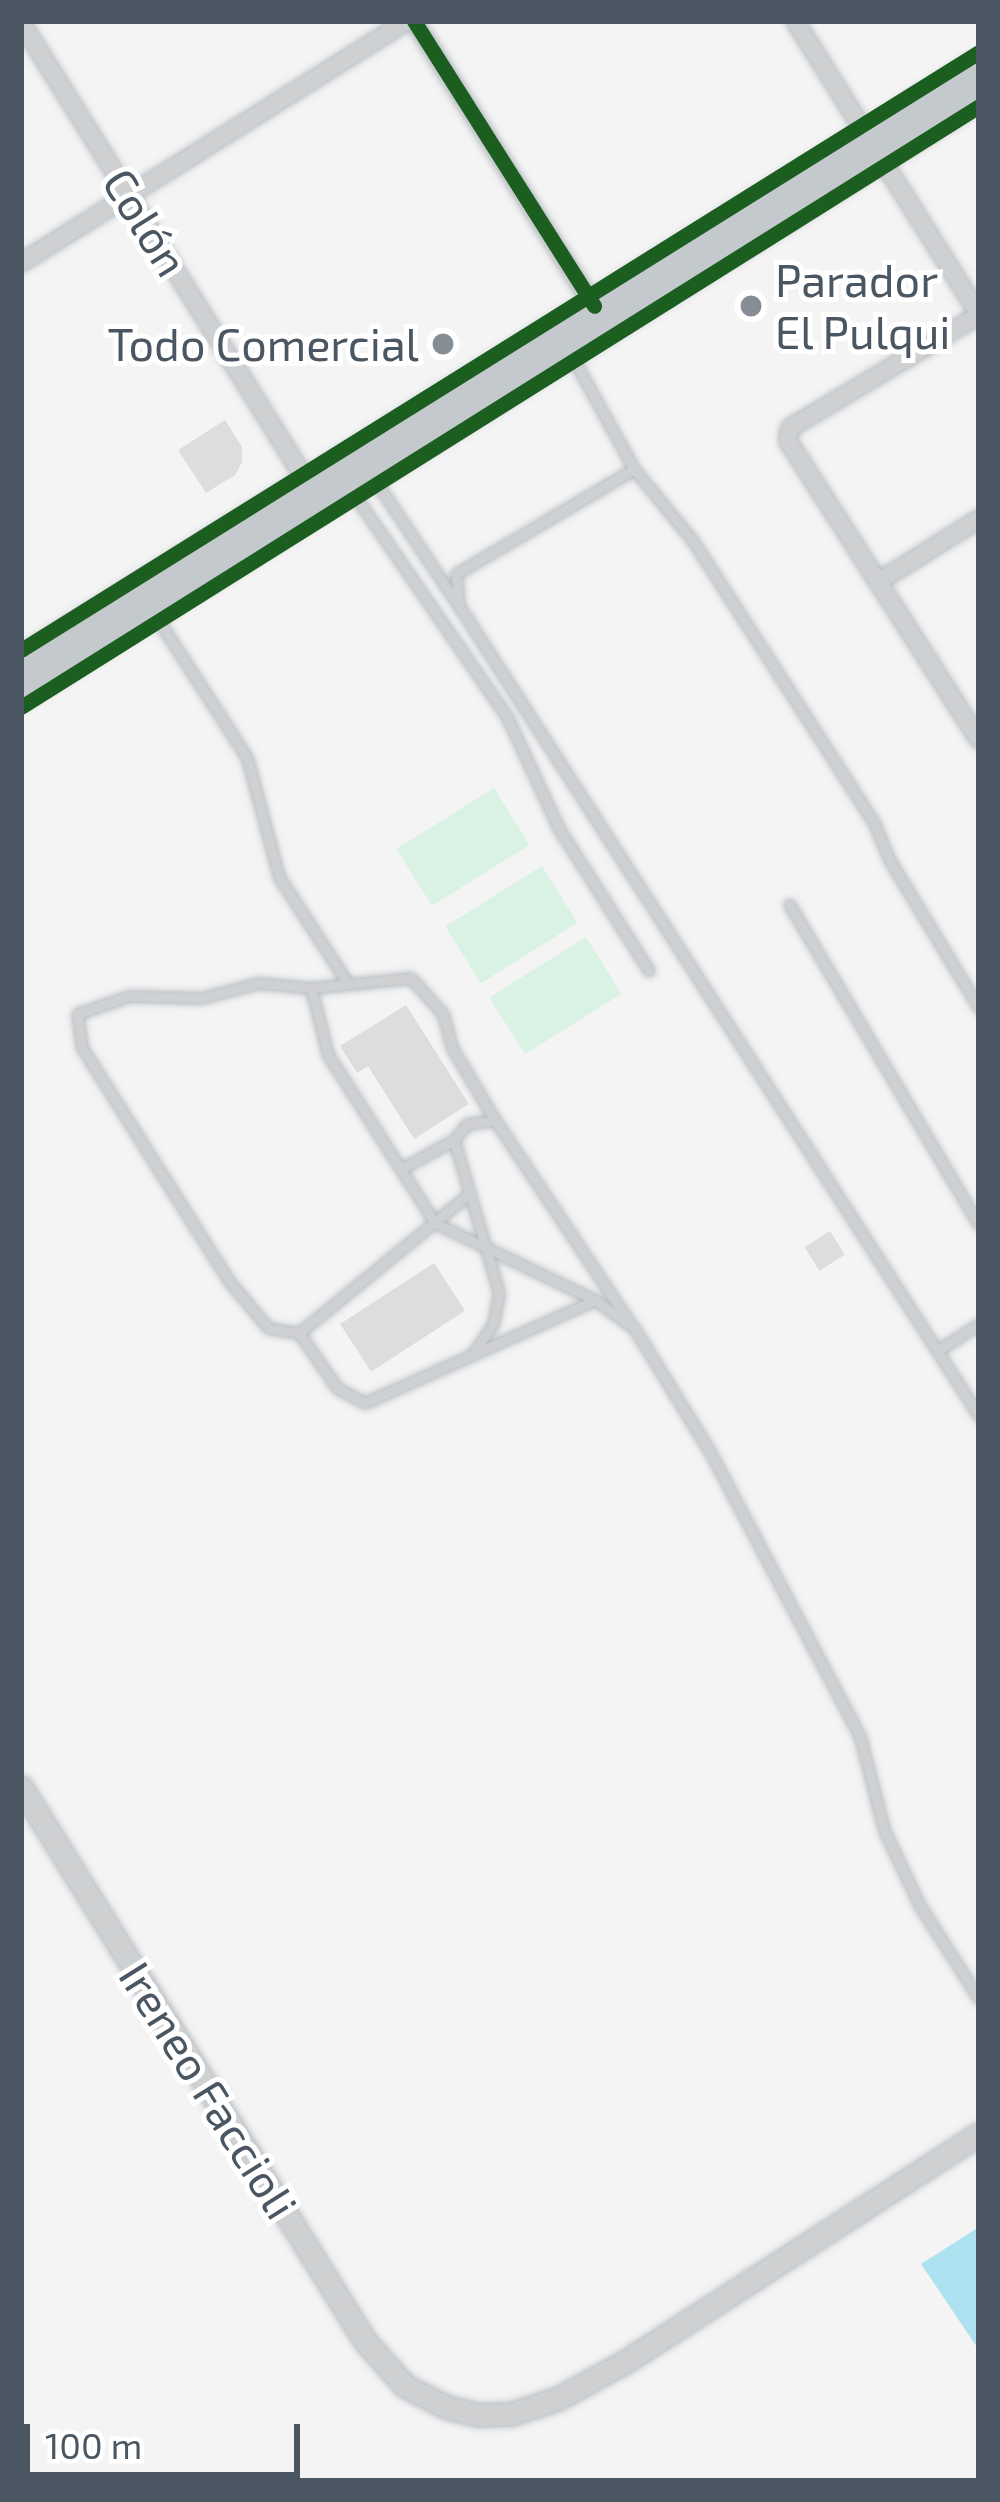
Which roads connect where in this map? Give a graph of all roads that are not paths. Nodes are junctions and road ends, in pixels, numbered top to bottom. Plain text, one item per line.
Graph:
1 (410, 21) edge
2 (794, 21) edge
3 (21, 22) edge
4 (979, 65) edge
5 (979, 95) edge
6 (874, 147) junction
7 (129, 195) junction
8 (21, 262) edge
9 (979, 315) edge
10 (600, 317) junction
11 (569, 352) junction
12 (634, 469) junction
13 (361, 482) junction
14 (308, 484) junction
15 (979, 519) edge
16 (878, 582) junction
17 (459, 606) junction
18 (152, 611) junction
19 (24, 676) edge
20 (979, 740) edge
21 (789, 904) dead end
22 (649, 971) dead end
23 (348, 984) junction
24 (311, 988) junction
25 (979, 1007) edge
26 (495, 1120) junction
27 (454, 1140) junction
28 (401, 1169) junction
29 (469, 1194) junction
30 (435, 1223) junction
31 (979, 1225) edge
32 (490, 1252) junction
33 (595, 1300) junction
34 (979, 1324) edge
35 (634, 1328) junction
36 (298, 1333) junction
37 (937, 1351) junction
38 (471, 1356) junction
39 (979, 1416) edge
40 (21, 1787) edge
41 (979, 1999) edge
42 (979, 2134) edge

1 - 7 street
1 - 10 street
2 - 6 street
3 - 7 street, Colón
4 - 6 highway
5 - 6 highway
6 - 9 street
6 - 10 highway
7 - 8 street
7 - 14 street, Colón
9 - 16 street
10 - 11 highway
10 - 14 highway
11 - 12 lane
11 - 13 highway
12 - 17 lane
12 - 25 lane
13 - 17 lane
13 - 18 highway
13 - 22 lane
14 - 19 highway
15 - 16 street
16 - 20 street
17 - 37 lane
18 - 19 highway
18 - 23 lane
21 - 31 lane
23 - 24 lane
23 - 26 lane
24 - 28 lane
24 - 36 lane
26 - 27 lane
26 - 35 lane
27 - 28 lane
27 - 29 lane
28 - 30 lane
29 - 30 lane
29 - 32 lane
30 - 32 lane
30 - 36 lane
32 - 33 lane
32 - 38 lane
33 - 35 lane
33 - 38 lane
34 - 37 lane
35 - 41 lane
36 - 38 lane
37 - 39 lane
40 - 42 street, Ireneo Faccioli

